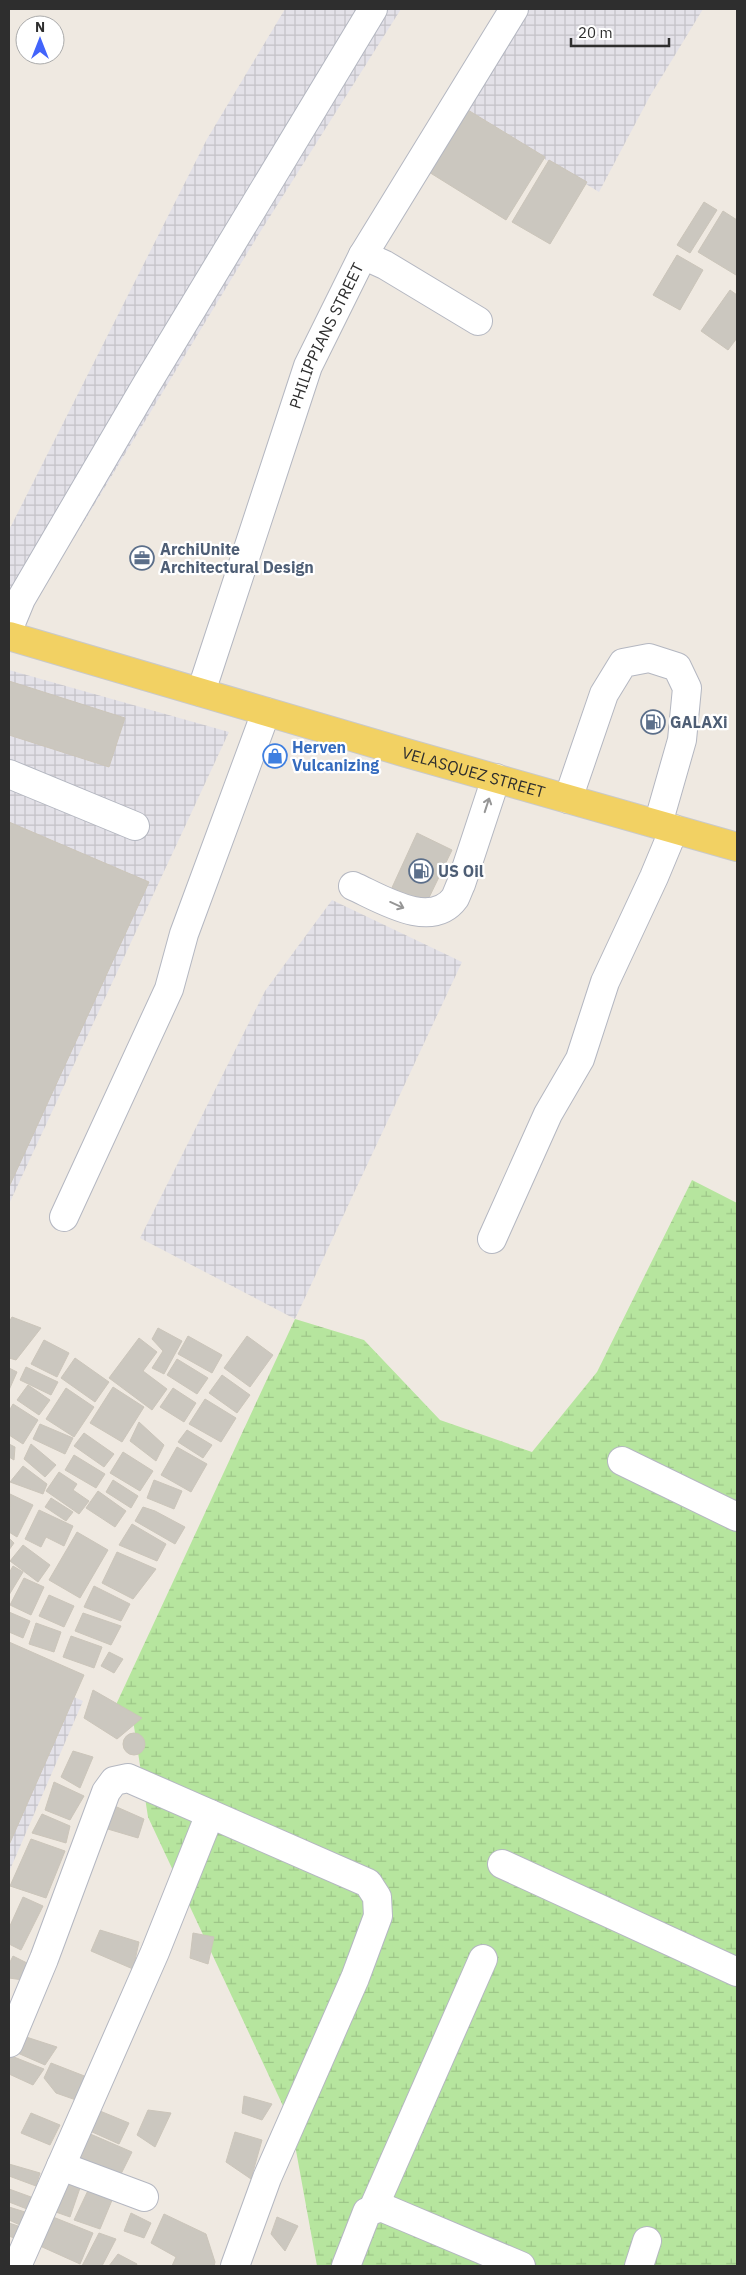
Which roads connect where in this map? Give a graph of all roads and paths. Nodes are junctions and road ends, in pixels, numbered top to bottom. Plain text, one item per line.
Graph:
1 (373, 9) edge
2 (514, 9) edge
3 (363, 255) junction
4 (478, 321) dead end
5 (9, 628) edge
6 (9, 636) edge
7 (201, 692) junction
8 (266, 712) junction
9 (9, 774) edge
10 (496, 778) junction
11 (568, 799) junction
12 (135, 826) dead end
13 (666, 826) junction
14 (737, 847) edge
15 (353, 886) dead end
16 (64, 1217) dead end
17 (492, 1239) dead end
18 (622, 1461) dead end
19 (737, 1517) edge
20 (210, 1814) junction
21 (502, 1864) dead end
22 (483, 1959) dead end
23 (737, 1972) edge
24 (9, 2043) edge
25 (61, 2166) junction
26 (144, 2197) dead end
27 (373, 2208) junction
28 (16, 2266) edge
29 (235, 2266) edge
30 (346, 2266) edge
31 (521, 2266) edge

1 - 5 street
2 - 3 street, PHILIPPIANS STREET
3 - 4 street
3 - 7 street, PHILIPPIANS STREET
6 - 7 main road, VELASQUEZ STREET
7 - 8 main road, VELASQUEZ STREET
8 - 10 main road, VELASQUEZ STREET
8 - 16 street
9 - 12 street
10 - 11 main road, VELASQUEZ STREET
15 -> 10 street
11 - 13 main road, VELASQUEZ STREET
11 - 13 street
13 - 14 main road, VELASQUEZ STREET
13 - 17 street
18 - 19 street
20 - 24 street
20 - 25 street
20 - 29 street
21 - 23 street
22 - 27 street
25 - 26 street
25 - 28 street
27 - 30 street
27 - 31 street

